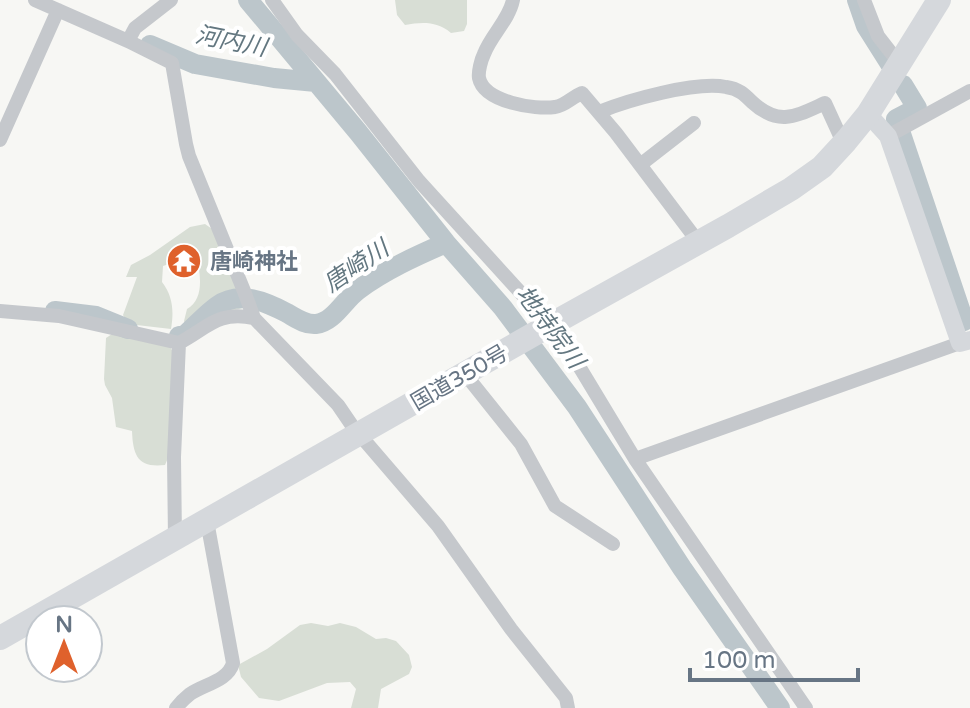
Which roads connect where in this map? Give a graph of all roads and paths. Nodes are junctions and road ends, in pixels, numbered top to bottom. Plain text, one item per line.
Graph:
1 (35, 0) edge
2 (171, 0) edge
3 (272, 0) edge
4 (513, 0) edge
5 (864, 0) edge
6 (939, 0) edge
7 (58, 10) junction
8 (131, 34) junction
9 (899, 63) junction
10 (970, 91) edge
11 (599, 112) junction
12 (868, 114) junction
13 (694, 123) dead end
14 (896, 132) junction
15 (0, 140) edge
16 (846, 141) junction
17 (640, 165) junction
18 (699, 243) junction
19 (249, 305) junction
20 (0, 311) edge
21 (546, 327) junction
22 (965, 341) edge
23 (179, 343) junction
24 (465, 374) junction
25 (361, 434) junction
26 (635, 459) junction
27 (207, 521) junction
28 (175, 539) junction
29 (613, 544) dead end
30 (0, 638) edge
31 (176, 708) edge
32 (568, 708) edge
33 (806, 708) edge

1 - 7 street
2 - 8 street
3 - 21 street
4 - 11 street
5 - 9 street
6 - 9 highway, 国道350号
7 - 8 street
7 - 15 street
8 - 19 street
9 - 12 highway, 国道350号
10 - 14 street
11 - 16 street
11 - 17 street
12 - 14 street
12 - 16 highway, 国道350号
13 - 17 street
14 - 22 street
16 - 18 highway, 国道350号
17 - 18 street
18 - 21 highway, 国道350号
19 - 23 street
19 - 25 street
20 - 23 street
21 - 24 highway, 国道350号
21 - 26 street
22 - 26 street
23 - 28 street
24 - 25 highway, 国道350号
24 - 29 street
25 - 27 highway, 国道350号
25 - 32 street
26 - 33 street
27 - 28 highway, 国道350号
27 - 31 street
28 - 30 highway, 国道350号

